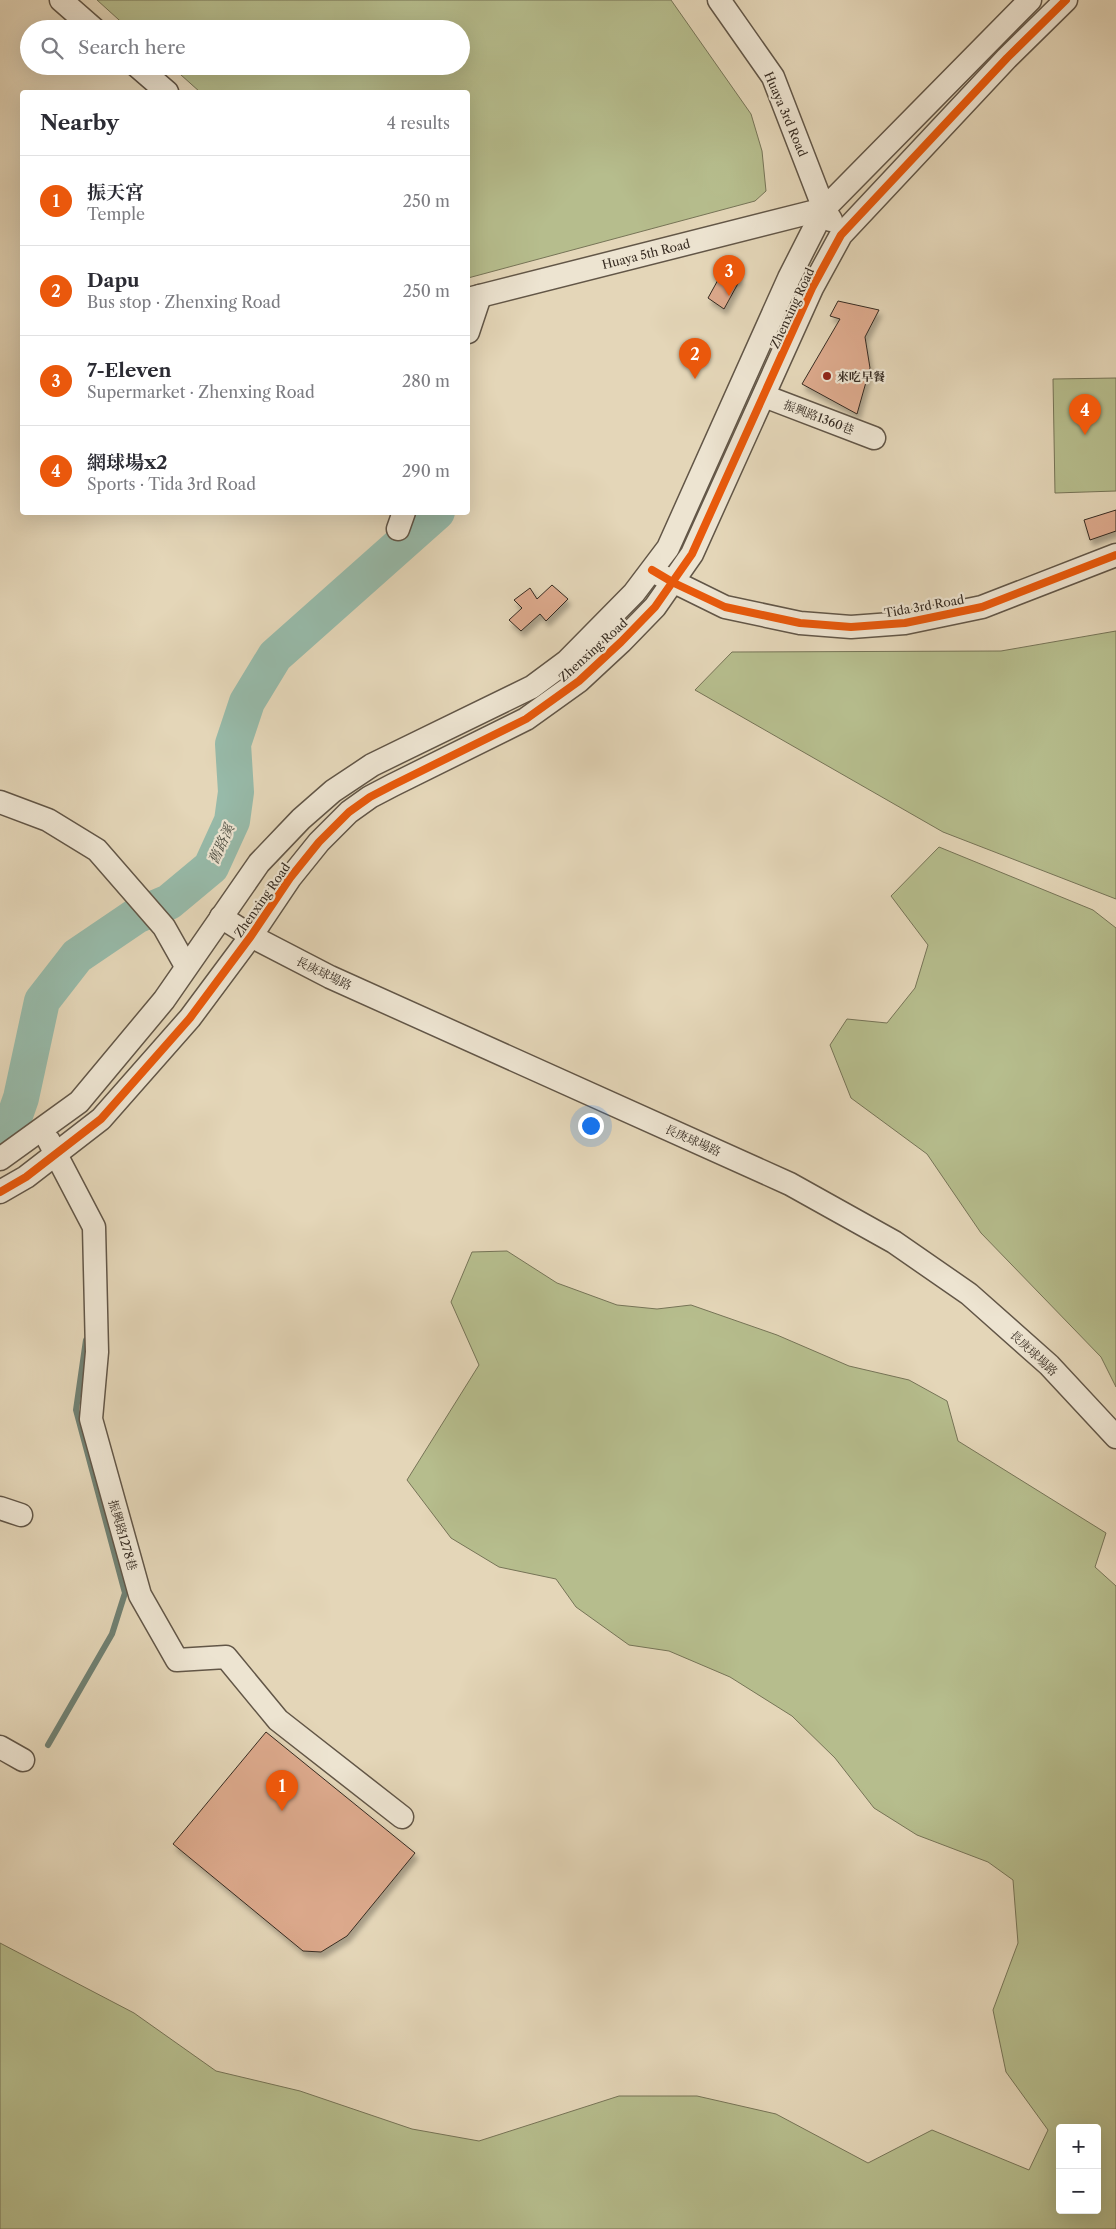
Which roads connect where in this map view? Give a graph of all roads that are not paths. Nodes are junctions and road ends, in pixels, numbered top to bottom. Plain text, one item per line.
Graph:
1 (61, 0) edge
2 (719, 0) edge
3 (1030, 0) edge
4 (1066, 0) edge
5 (84, 20) edge
6 (147, 75) edge
7 (165, 90) edge
8 (824, 209) junction
9 (841, 235) junction
10 (474, 298) edge
11 (470, 321) edge
12 (764, 396) junction
13 (874, 438) dead end
14 (1116, 555) edge
15 (652, 570) junction
16 (674, 583) junction
17 (0, 802) edge
18 (221, 917) junction
19 (251, 936) junction
20 (186, 966) junction
21 (42, 1129) junction
22 (56, 1154) junction
23 (0, 1159) edge
24 (0, 1192) edge
25 (1116, 1437) edge
26 (0, 1747) edge
27 (23, 1760) dead end
28 (402, 1817) dead end

1 - 5 street
2 - 8 street, Huaya 3rd Road
3 - 8 street, Zhenxing Road
4 - 9 street, Zhenxing Road
6 - 7 street
8 - 9 street, Huaya 3rd Road
8 - 10 street, Huaya 5th Road
8 - 15 street, Zhenxing Road
9 - 12 street, Zhenxing Road
10 - 11 street
12 - 13 street, 振興路1360巷
12 - 16 street, Zhenxing Road
14 - 16 street, Tida 3rd Road
15 - 16 street, Tida 3rd Road
15 - 18 street, Zhenxing Road
16 - 19 street, Zhenxing Road
17 - 20 street
18 - 19 street, 長庚球場路
18 - 20 street, Zhenxing Road
19 - 22 street, Zhenxing Road
19 - 25 street, 長庚球場路
20 - 21 street, Zhenxing Road
21 - 22 street, 振興路1278巷
21 - 23 street, Zhenxing Road
22 - 24 street, Zhenxing Road
22 - 28 street, 振興路1278巷
26 - 27 street

